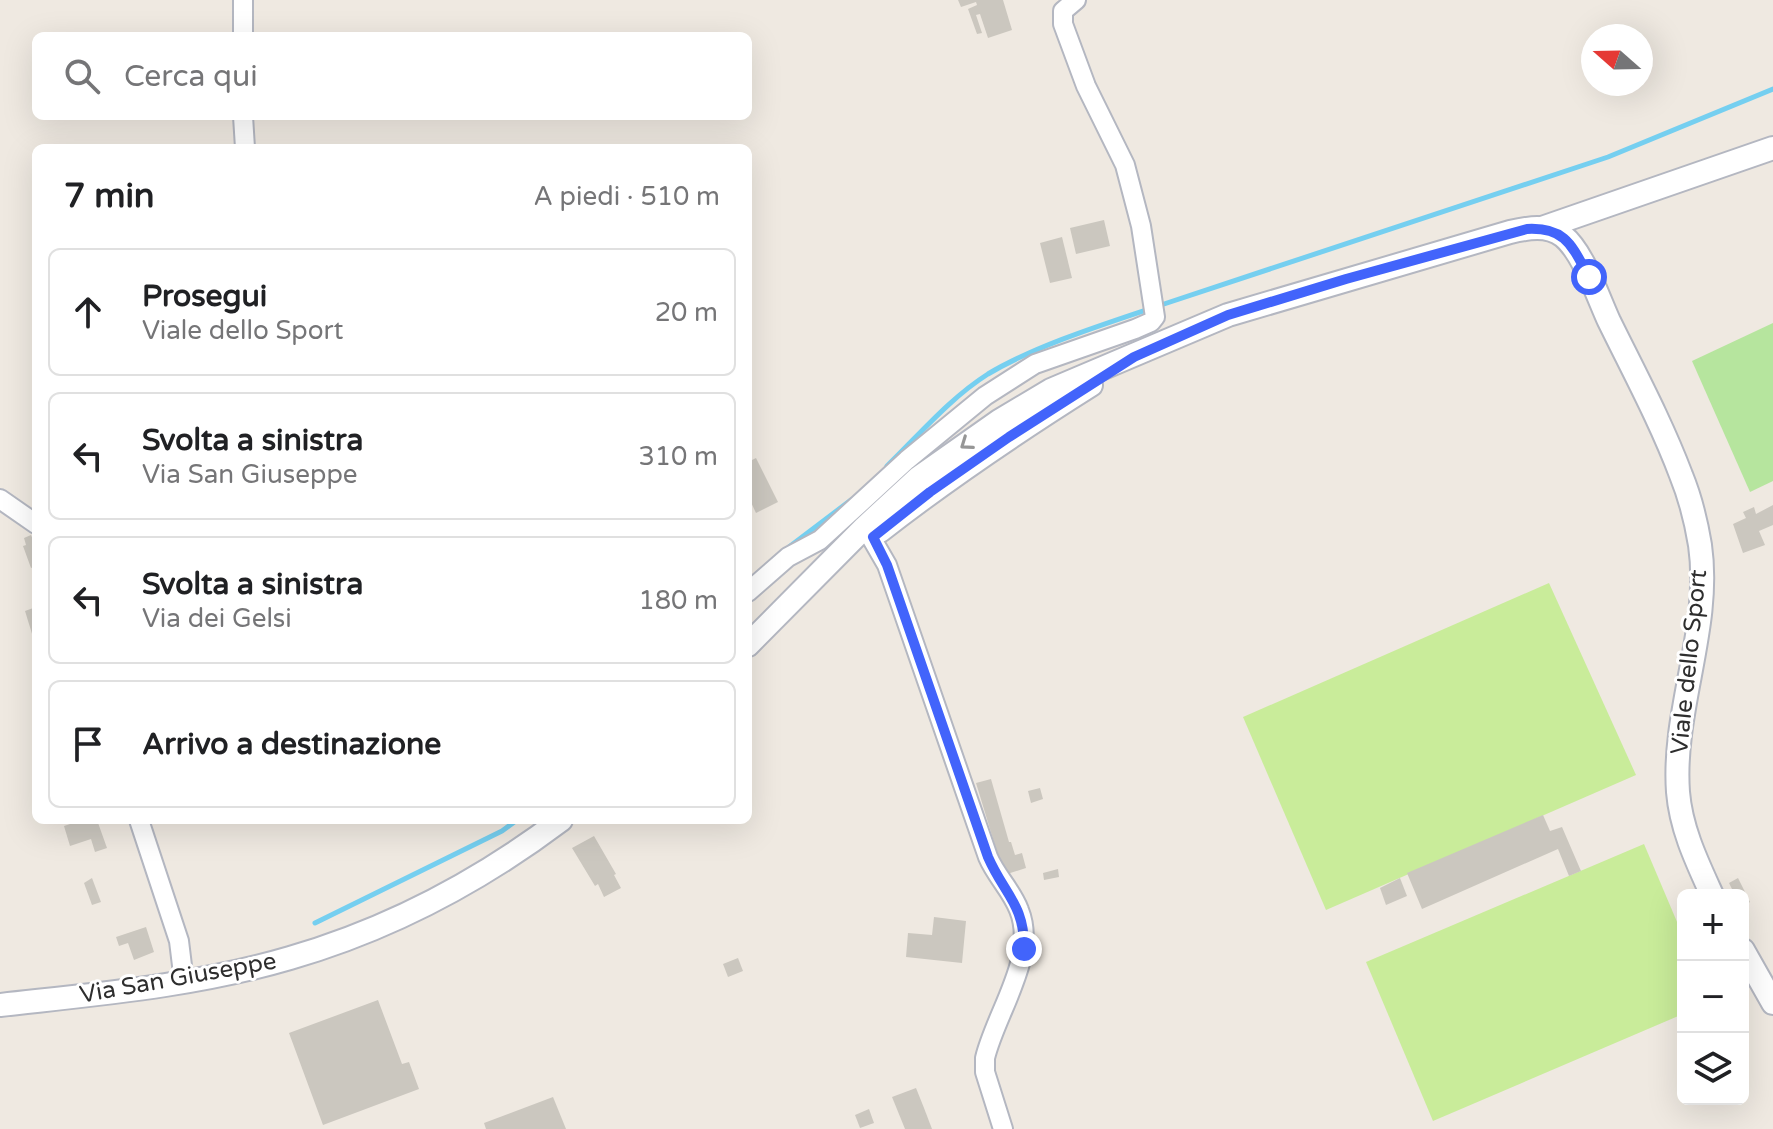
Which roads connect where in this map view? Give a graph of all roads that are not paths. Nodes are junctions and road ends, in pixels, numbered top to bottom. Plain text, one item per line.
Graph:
1 (243, 0) edge
2 (1076, 0) edge
3 (243, 32) edge
4 (243, 120) edge
5 (245, 144) edge
6 (1773, 148) edge
7 (1542, 228) junction
8 (985, 396) junction
9 (1004, 429) junction
10 (0, 499) edge
11 (32, 521) edge
12 (869, 532) junction
13 (752, 588) edge
14 (752, 641) edge
15 (140, 824) edge
16 (555, 824) edge
17 (1709, 889) edge
18 (1749, 961) edge
19 (184, 982) junction
20 (1773, 1003) edge
21 (0, 1005) edge
22 (1003, 1129) edge

1 - 3 street
2 - 8 street
4 - 5 street
6 - 7 street
7 - 9 street
7 - 17 street, Viale dello Sport
8 - 9 street
8 - 13 street
9 - 12 street
10 - 11 street
12 - 14 street
12 - 22 street
15 - 19 street
16 - 19 street, Via San Giuseppe
18 - 20 street
19 - 21 street, Via San Giuseppe

